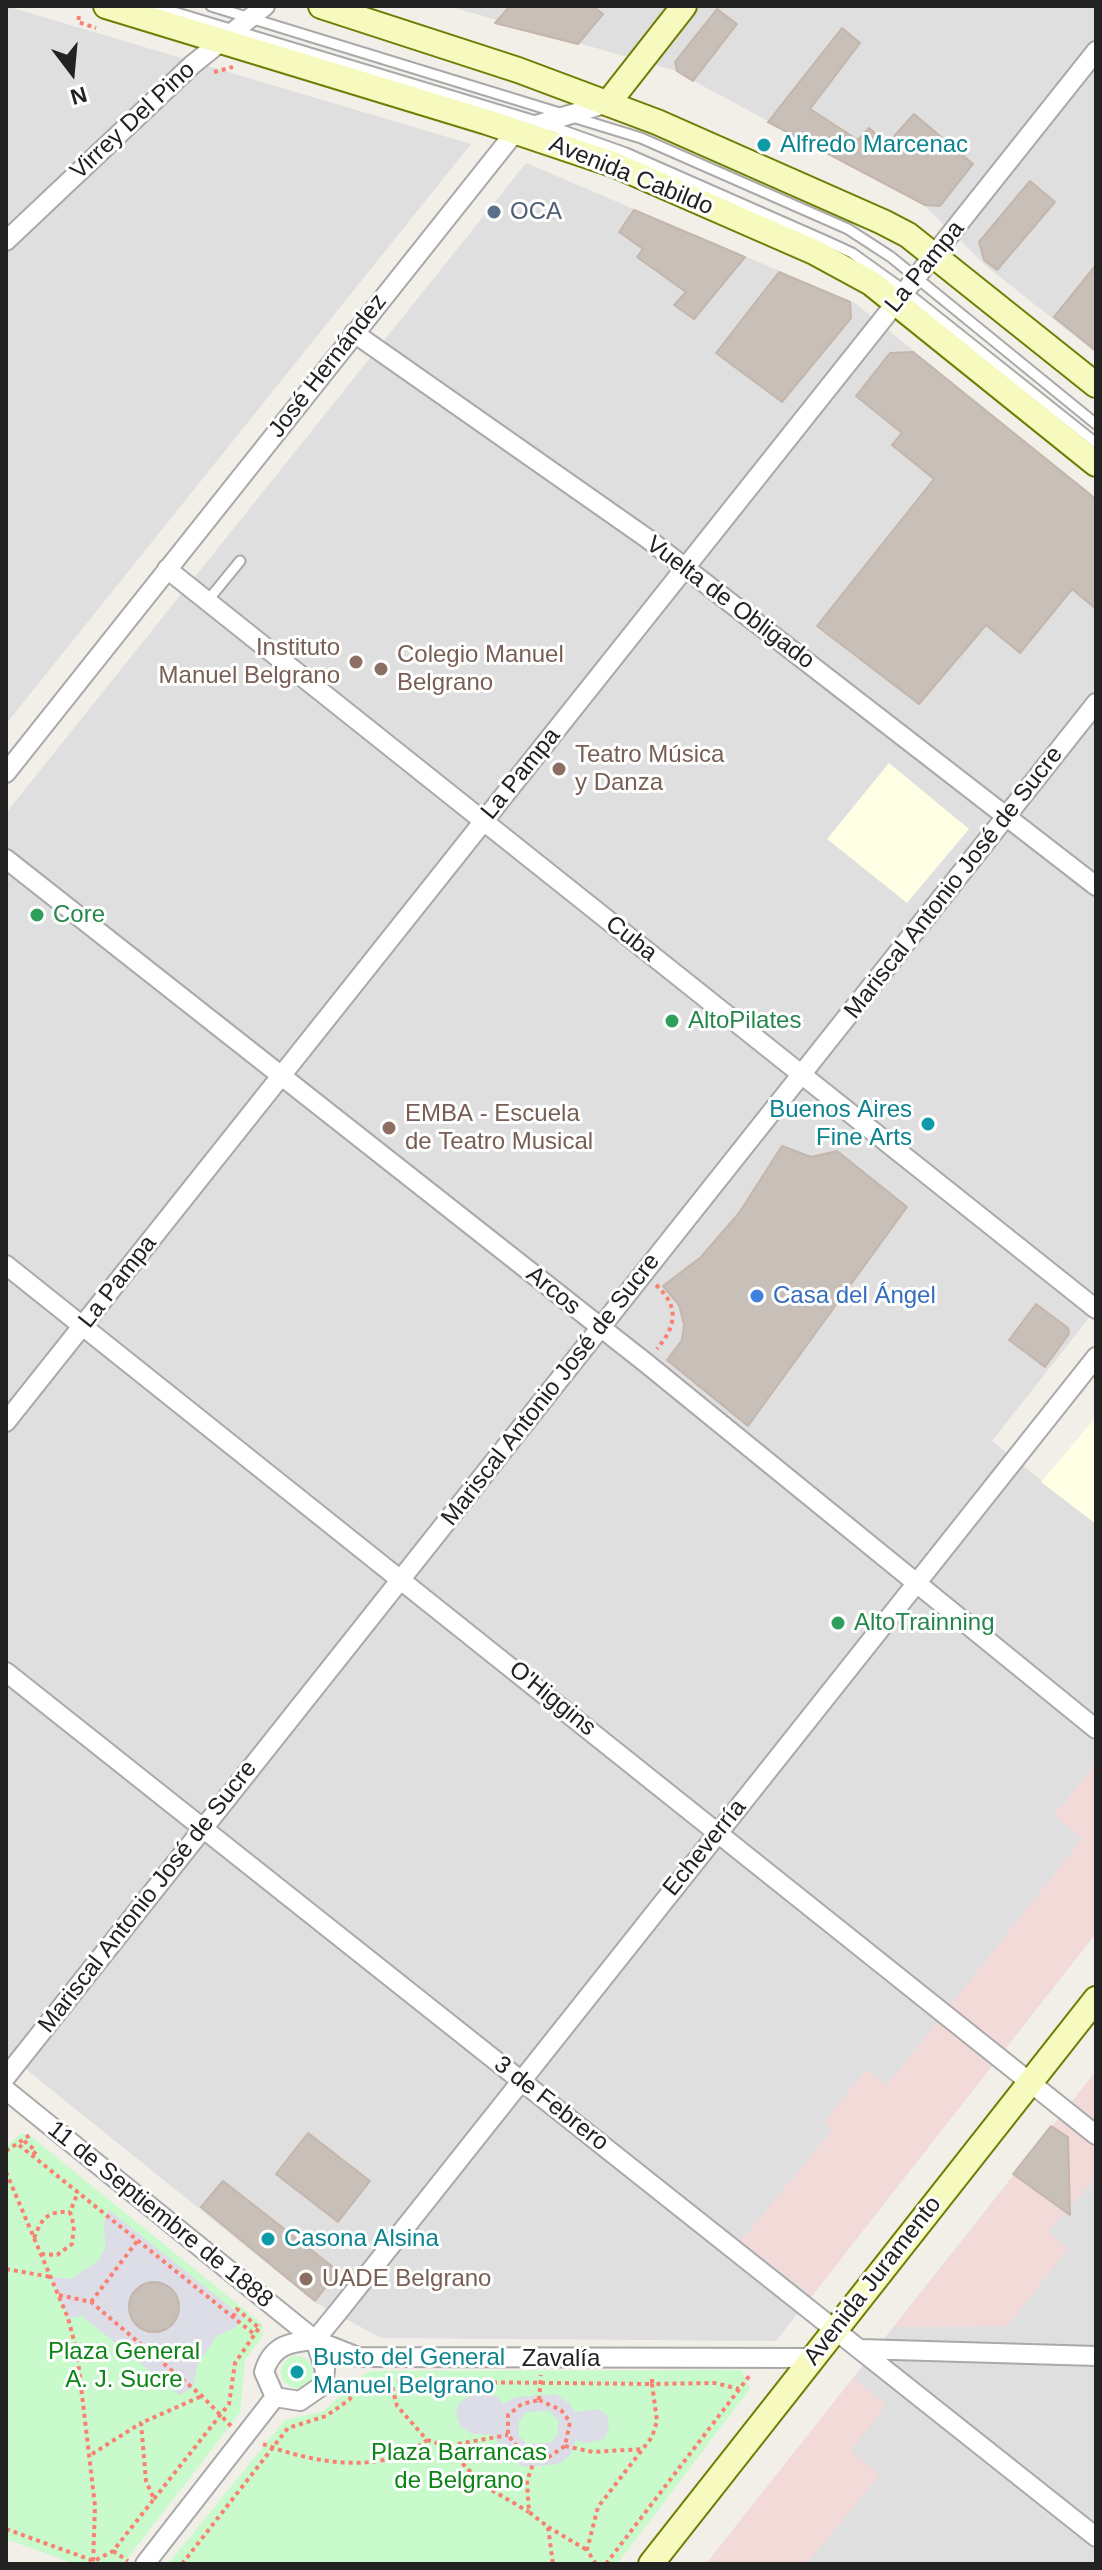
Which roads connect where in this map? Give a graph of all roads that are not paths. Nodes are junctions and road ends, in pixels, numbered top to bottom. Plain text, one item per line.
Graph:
1 (106, 6) edge
2 (154, 6) edge
3 (211, 6) edge
4 (321, 6) edge
5 (684, 6) edge
6 (258, 12) edge
7 (228, 36) junction
8 (1096, 51) edge
9 (608, 103) junction
10 (567, 114) junction
11 (542, 123) junction
12 (516, 131) junction
13 (6, 241) edge
14 (934, 255) junction
15 (905, 291) junction
16 (354, 333) junction
17 (1096, 385) edge
18 (1096, 424) edge
19 (1096, 443) edge
20 (1096, 464) edge
21 (240, 561) dead end
22 (685, 567) junction
23 (167, 569) junction
24 (209, 599) junction
25 (1096, 703) edge
26 (6, 773) edge
27 (1007, 816) junction
28 (483, 821) junction
29 (6, 859) edge
30 (1096, 886) edge
31 (802, 1074) junction
32 (282, 1075) junction
33 (6, 1265) edge
34 (1096, 1309) edge
35 (83, 1327) junction
36 (599, 1327) junction
37 (1096, 1357) edge
38 (6, 1422) edge
39 (403, 1579) junction
40 (917, 1583) junction
41 (6, 1672) edge
42 (1096, 1729) edge
43 (202, 1828) junction
44 (717, 1832) junction
45 (1096, 1999) edge
46 (6, 2077) edge
47 (521, 2080) junction
48 (1030, 2083) junction
49 (6, 2090) edge
50 (1096, 2135) edge
51 (836, 2327) junction
52 (315, 2340) junction
53 (860, 2349) junction
54 (1096, 2356) edge
55 (811, 2358) junction
56 (275, 2397) junction
57 (1096, 2537) edge
58 (145, 2564) edge
59 (651, 2564) edge

1 - 7 main road, Avenida Cabildo
2 - 7 lane
3 - 6 lane
4 - 9 main road
5 - 9 main road
6 - 7 street, Virrey Del Pino
6 - 10 lane
7 - 11 lane
7 - 12 main road, Avenida Cabildo
7 - 13 street, Virrey Del Pino
8 - 14 street, La Pampa
9 - 10 street
9 - 14 main road
10 - 11 street
10 - 15 lane
11 - 12 street
11 - 15 lane
12 - 15 main road, Avenida Cabildo
12 - 16 street, José Hernández
14 - 15 street, La Pampa
14 - 17 main road
15 - 18 lane
15 - 19 lane
15 - 20 main road, Avenida Cabildo
15 - 22 street, La Pampa
16 - 22 street, Vuelta de Obligado
16 - 23 street, José Hernández
21 - 24 lane
22 - 27 street, Vuelta de Obligado
22 - 28 street, La Pampa
23 - 24 street, Cuba
23 - 26 street, José Hernández
24 - 28 street, Cuba
25 - 27 street, Mariscal Antonio José de Sucre
27 - 30 street, Vuelta de Obligado
27 - 31 street, Mariscal Antonio José de Sucre
28 - 31 street, Cuba
28 - 32 street, La Pampa
29 - 32 street, Arcos
31 - 34 street, Cuba
31 - 36 street, Mariscal Antonio José de Sucre
32 - 35 street, La Pampa
32 - 36 street, Arcos
33 - 35 street, O'Higgins
35 - 38 street, La Pampa
35 - 39 street, O'Higgins
36 - 39 street, Mariscal Antonio José de Sucre
36 - 40 street, Arcos
37 - 40 street, Echeverría
39 - 43 street, Mariscal Antonio José de Sucre
39 - 44 street, O'Higgins
40 - 42 street, Arcos
40 - 44 street, Echeverría
41 - 43 street, 3 de Febrero
43 - 46 street, Mariscal Antonio José de Sucre
43 - 47 street, 3 de Febrero
44 - 47 street, Echeverría
44 - 48 street, O'Higgins
45 - 48 main road, Avenida Juramento
47 - 51 street, 3 de Febrero
47 - 52 street, Echeverría
48 - 50 street, O'Higgins
48 - 51 main road, Avenida Juramento
49 - 52 street, 11 de Septiembre de 1888
51 - 53 street, 3 de Febrero
51 - 55 main road, Avenida Juramento
52 - 55 street, Zavalía
52 - 56 street
52 - 56 street
53 - 54 street
53 - 57 street, 3 de Febrero
55 - 59 main road, Avenida Juramento
56 - 58 street

